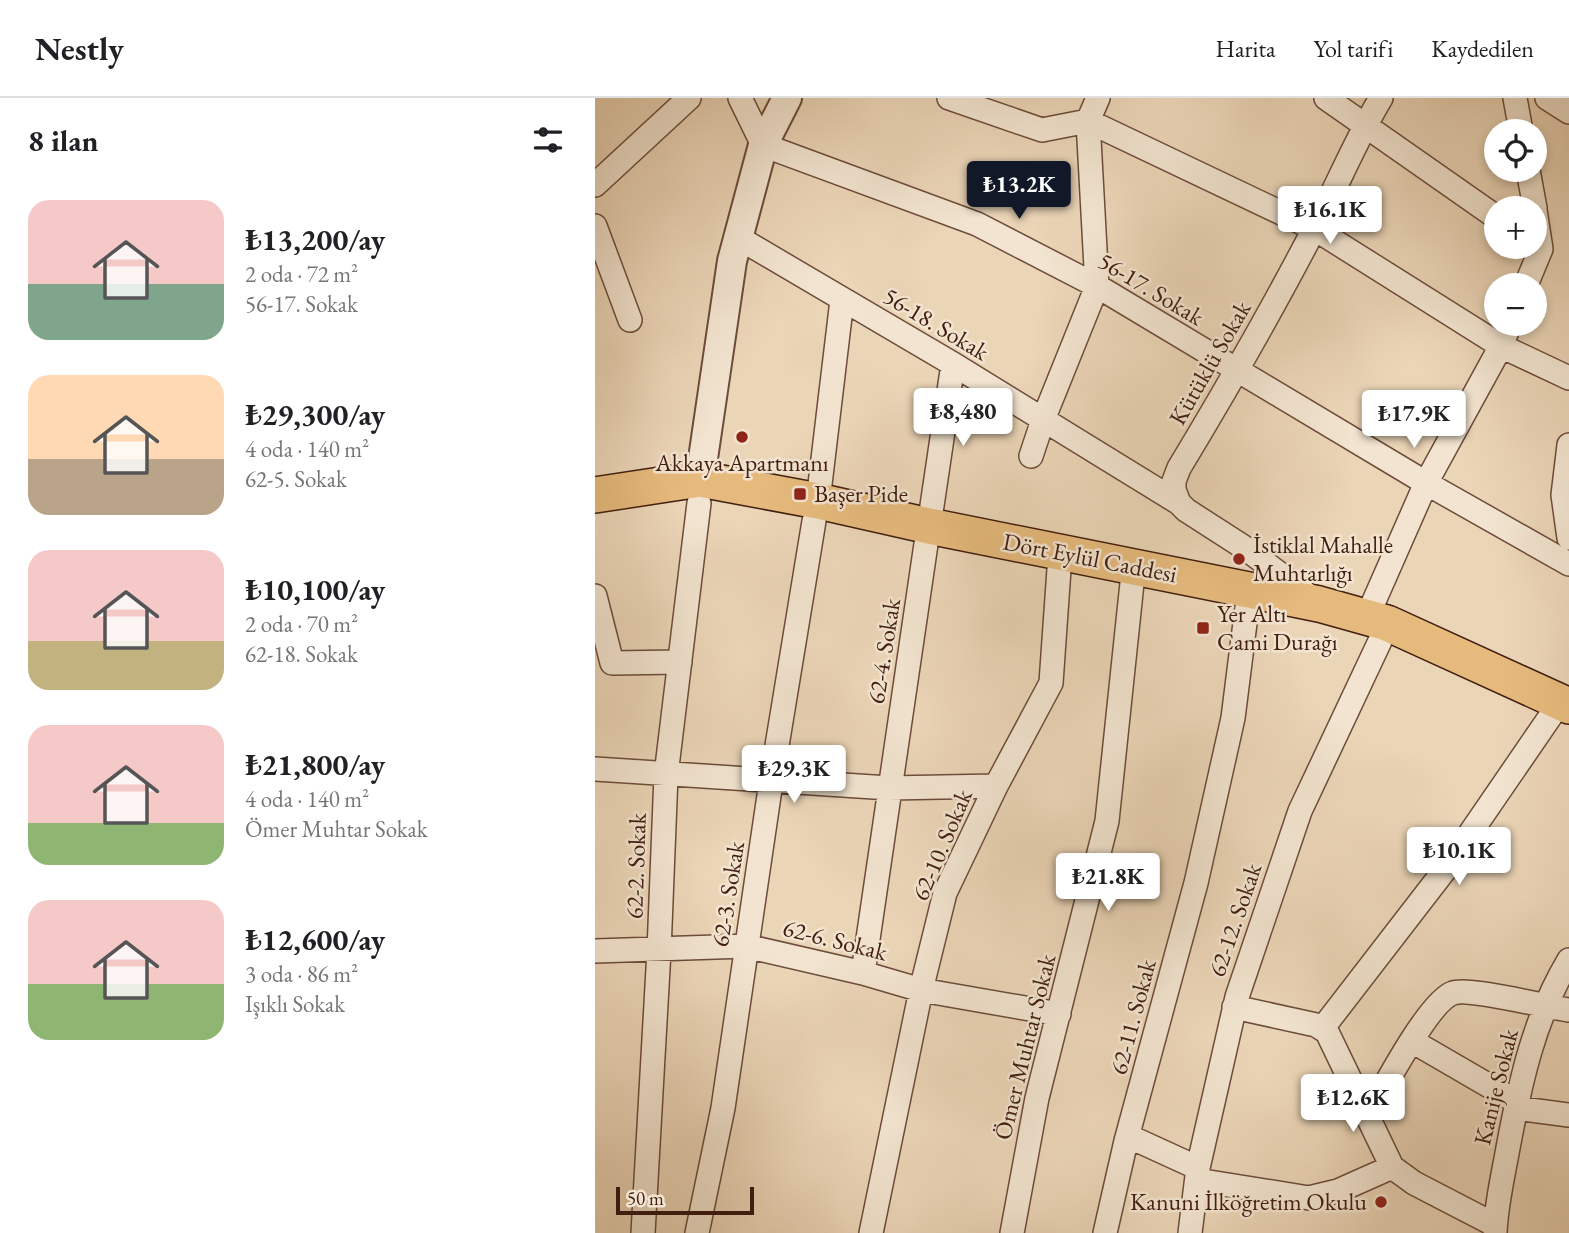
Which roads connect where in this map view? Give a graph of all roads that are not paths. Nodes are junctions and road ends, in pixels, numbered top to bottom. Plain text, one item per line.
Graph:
1 (689, 98) edge
2 (740, 98) edge
3 (787, 98) edge
4 (949, 98) edge
5 (1098, 98) edge
6 (1326, 98) edge
7 (1381, 98) edge
8 (1515, 98) edge
9 (1547, 98) edge
10 (1569, 112) edge
11 (1519, 119) edge
12 (1088, 121) junction
13 (1364, 127) junction
14 (763, 145) junction
15 (595, 186) edge
16 (1484, 210) edge
17 (595, 226) edge
18 (1315, 229) junction
19 (737, 237) junction
20 (1097, 286) junction
21 (842, 300) junction
22 (630, 320) dead end
23 (1505, 336) edge
24 (1501, 346) junction
25 (953, 364) junction
26 (1238, 371) junction
27 (1569, 378) edge
28 (1043, 420) junction
29 (1569, 445) edge
30 (1031, 456) dead end
31 (1426, 482) junction
32 (699, 491) junction
33 (595, 495) edge
34 (1179, 503) junction
35 (816, 511) junction
36 (595, 515) edge
37 (928, 535) junction
38 (1569, 538) edge
39 (1245, 548) junction
40 (1569, 564) edge
41 (1059, 569) junction
42 (1132, 583) junction
43 (595, 596) edge
44 (1248, 598) junction
45 (1319, 604) junction
46 (1374, 629) junction
47 (680, 663) junction
48 (1563, 714) edge
49 (595, 769) edge
50 (666, 775) junction
51 (771, 782) junction
52 (996, 786) junction
53 (889, 788) junction
54 (746, 946) junction
55 (595, 951) edge
56 (659, 951) junction
57 (1569, 960) edge
58 (863, 973) junction
59 (921, 990) junction
60 (1234, 1007) junction
61 (1544, 1007) junction
62 (1569, 1010) edge
63 (1059, 1014) junction
64 (1322, 1028) junction
65 (1412, 1041) junction
66 (1516, 1105) junction
67 (1569, 1115) edge
68 (1368, 1116) junction
69 (1128, 1136) junction
70 (1392, 1167) junction
71 (1197, 1174) junction
72 (1495, 1229) edge
73 (643, 1233) edge
74 (697, 1233) edge
75 (871, 1233) edge
76 (1012, 1233) edge
77 (1105, 1233) edge
78 (1189, 1233) edge

1 - 15 street
2 - 14 street
3 - 14 street
4 - 12 street
5 - 12 street
6 - 13 street
7 - 13 street, Kütüklü Sokak
8 - 11 street
9 - 10 street
12 - 18 street
12 - 20 street
13 - 16 street
13 - 18 street, Kütüklü Sokak
14 - 19 street
14 - 20 street, 56-17. Sokak
17 - 22 street
18 - 24 street
18 - 26 street, Kütüklü Sokak
19 - 21 street, 56-18. Sokak
19 - 32 street
20 - 26 street, 56-17. Sokak
20 - 28 street
21 - 25 street, 56-18. Sokak
21 - 35 street, 62-3. Sokak
23 - 24 street, 62-12. Sokak
24 - 27 street
24 - 31 street, 62-12. Sokak
25 - 28 street, 56-18. Sokak
25 - 37 street, 62-4. Sokak
26 - 31 street, 56-17. Sokak
26 - 34 street, Kütüklü Sokak
28 - 30 street
28 - 34 street, 56-18. Sokak
29 - 38 street
31 - 40 street, 56-17. Sokak
31 - 46 street, 62-12. Sokak
32 - 33 main road, Dört Eylül Caddesi
32 - 35 main road, Dört Eylül Caddesi
32 - 36 main road, Dört Eylül Caddesi
32 - 47 street, 62-2. Sokak
34 - 39 street
35 - 37 main road, Dört Eylül Caddesi
35 - 51 street, 62-3. Sokak
37 - 41 main road, Dört Eylül Caddesi
37 - 44 main road, Dört Eylül Caddesi
37 - 53 street, 62-4. Sokak
39 - 44 street, 62-11. Sokak
39 - 45 street
41 - 42 main road, Dört Eylül Caddesi
41 - 52 street, 62-10. Sokak
42 - 44 main road, Dört Eylül Caddesi
42 - 63 street, Ömer Muhtar Sokak
43 - 47 street
44 - 45 main road, Dört Eylül Caddesi
44 - 46 main road, Dört Eylül Caddesi
44 - 69 street, 62-11. Sokak
45 - 46 main road, Dört Eylül Caddesi
46 - 48 main road, Dört Eylül Caddesi
46 - 60 street, 62-12. Sokak
47 - 50 street, 62-2. Sokak
48 - 64 street
49 - 50 street
50 - 51 street
50 - 56 street, 62-2. Sokak
51 - 53 street
51 - 54 street, 62-3. Sokak
52 - 53 street
52 - 59 street, 62-10. Sokak
53 - 58 street, 62-4. Sokak
54 - 56 street, 62-6. Sokak
54 - 58 street, 62-6. Sokak
54 - 74 street, 62-3. Sokak
55 - 56 street, 62-6. Sokak
56 - 73 street, 62-2. Sokak
57 - 61 street, Kanije Sokak
58 - 59 street, 62-6. Sokak
59 - 63 street, 62-6. Sokak
59 - 75 street, 62-10. Sokak
60 - 64 street
60 - 71 street, 62-12. Sokak
61 - 62 street
61 - 65 street
61 - 66 street, Kanije Sokak
63 - 76 street, Ömer Muhtar Sokak
64 - 68 street
65 - 66 street
65 - 68 street
66 - 67 street
66 - 72 street, Kanije Sokak
68 - 70 street
69 - 71 street
69 - 77 street, 62-11. Sokak
70 - 71 street
70 - 72 street
71 - 78 street, 62-12. Sokak

